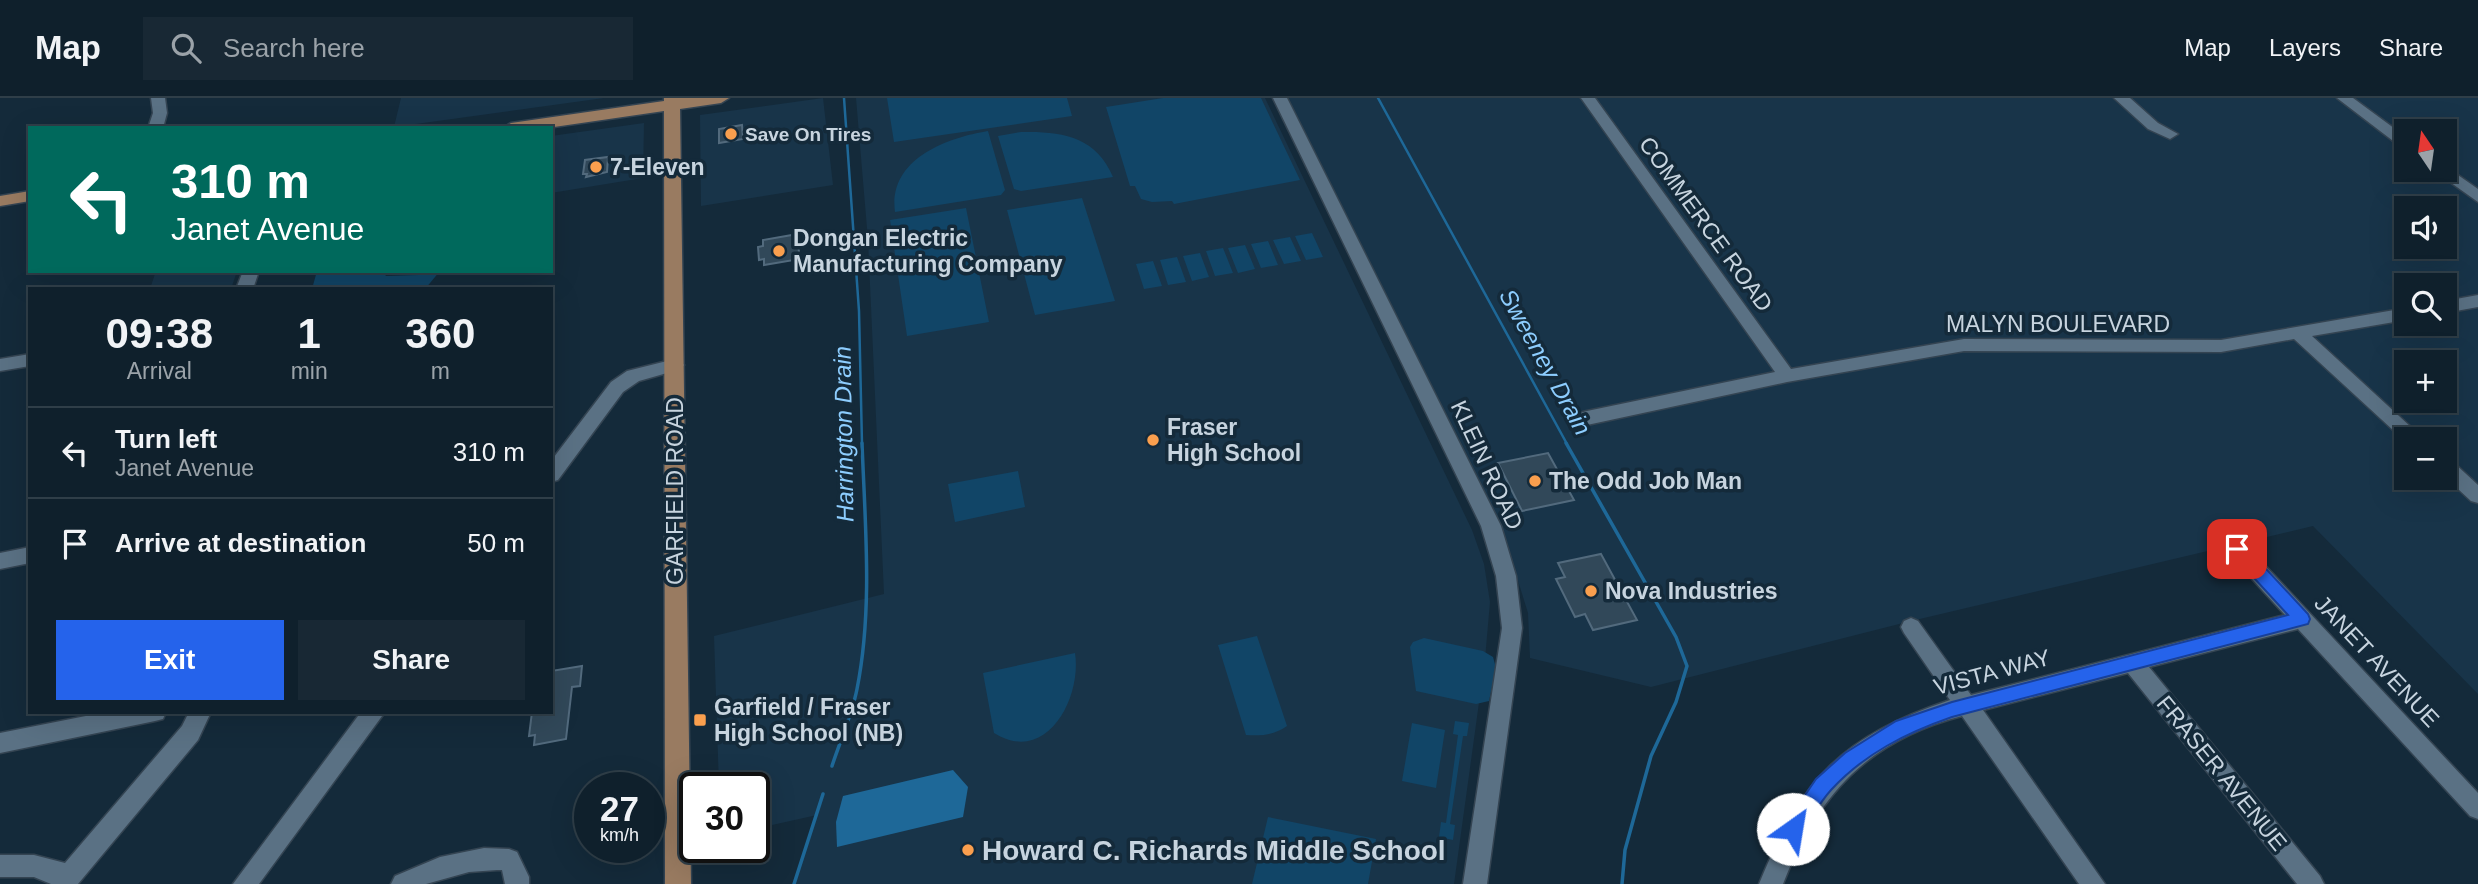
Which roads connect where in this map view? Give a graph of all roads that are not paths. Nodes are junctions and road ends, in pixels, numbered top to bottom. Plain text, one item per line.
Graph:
1 (158, 98) edge
2 (721, 98) edge
3 (1280, 98) edge
4 (1588, 98) edge
5 (2120, 98) edge
6 (2344, 98) edge
7 (672, 101) edge
8 (156, 126) edge
9 (523, 126) edge
10 (2170, 134) dead end
11 (2394, 135) edge
12 (2457, 182) edge
13 (28, 196) edge
14 (2478, 197) edge
15 (0, 201) edge
16 (2478, 301) edge
17 (2457, 305) edge
18 (2394, 316) edge
19 (2299, 334) junction
20 (28, 360) edge
21 (0, 365) edge
22 (675, 365) junction
23 (1787, 376) junction
24 (1587, 418) dead end
25 (2403, 427) edge
26 (553, 472) edge
27 (2457, 477) edge
28 (2478, 496) edge
29 (2237, 549) dead end
30 (28, 555) edge
31 (0, 561) edge
32 (2302, 619) junction
33 (1911, 626) dead end
34 (2133, 663) junction
35 (1967, 705) junction
36 (145, 714) edge
37 (199, 714) edge
38 (372, 714) edge
39 (0, 743) edge
40 (2478, 809) edge
41 (0, 866) edge
42 (66, 880) edge
43 (245, 884) edge
44 (403, 884) edge
45 (517, 884) edge
46 (678, 884) edge
47 (1475, 884) edge
48 (1771, 884) edge
49 (2093, 884) edge
50 (2312, 884) edge

1 - 8 street
2 - 7 main road
3 - 47 street, KLEIN ROAD
4 - 23 street, COMMERCE ROAD
5 - 10 street
6 - 11 street
7 - 9 main road
7 - 22 main road, GARFIELD ROAD
12 - 14 street
13 - 15 main road
16 - 17 street
18 - 19 street, MALYN BOULEVARD
19 - 23 street, MALYN BOULEVARD
19 - 25 street
20 - 21 street
22 - 26 street
22 - 46 main road, GARFIELD ROAD
23 - 24 street, MALYN BOULEVARD
27 - 28 street
29 - 32 street, JANET AVENUE
30 - 31 street
32 - 34 street, VISTA WAY
32 - 40 street, JANET AVENUE
33 - 35 street
34 - 35 street, VISTA WAY
34 - 50 street, FRASER AVENUE
35 - 48 street, VISTA WAY
35 - 49 street
36 - 39 street
37 - 42 street
38 - 43 street
41 - 42 street
44 - 45 street

